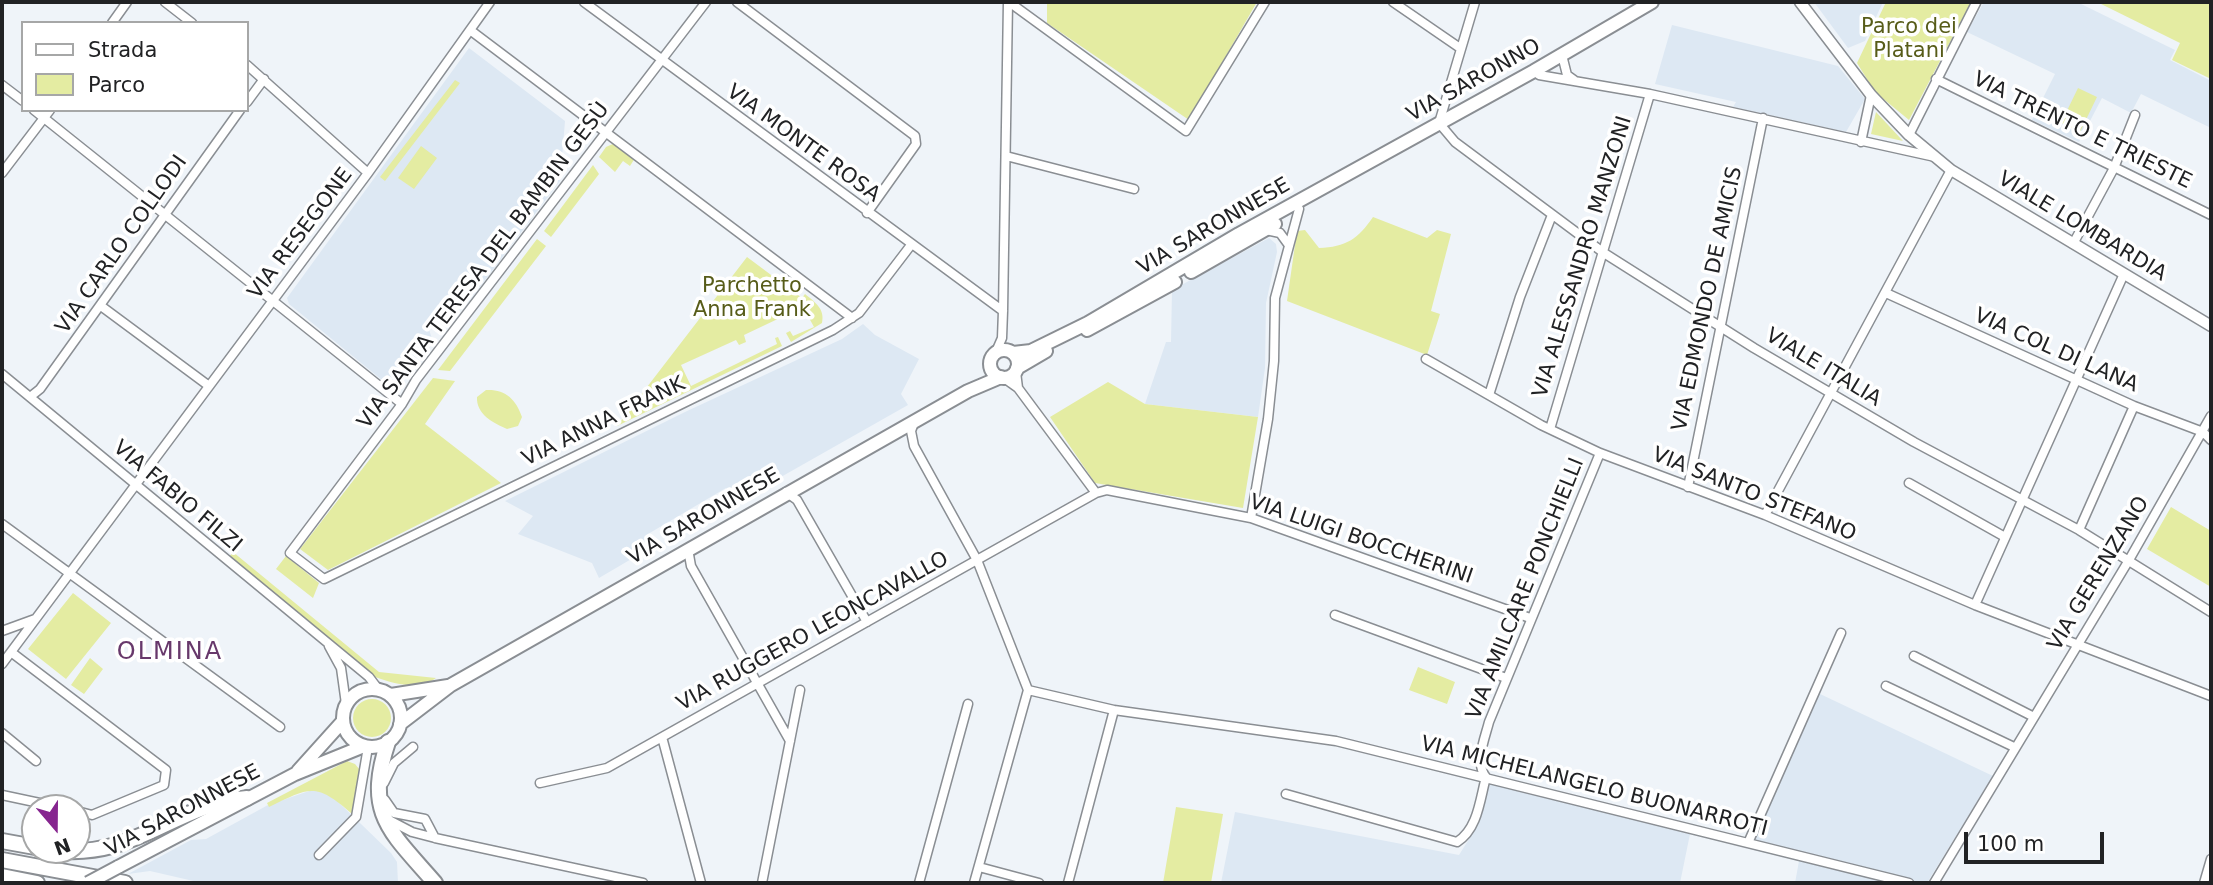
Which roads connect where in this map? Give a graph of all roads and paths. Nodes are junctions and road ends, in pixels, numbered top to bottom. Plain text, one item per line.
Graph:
1 (127, 2) edge
2 (165, 2) edge
3 (491, 2) edge
4 (584, 2) edge
5 (706, 2) edge
6 (737, 2) edge
7 (1008, 2) edge
8 (1265, 2) edge
9 (1393, 2) edge
10 (1475, 2) edge
11 (1652, 2) edge
12 (1800, 2) edge
13 (1976, 3) edge
14 (113, 21) edge
15 (189, 21) edge
16 (470, 30) junction
17 (1460, 48) junction
18 (1562, 55) junction
19 (660, 61) junction
20 (248, 66) edge
21 (1534, 71) junction
22 (264, 79) junction
23 (1936, 79) junction
24 (1576, 82) junction
25 (2, 85) edge
26 (1650, 94) junction
27 (1871, 96) junction
28 (21, 99) edge
29 (248, 101) edge
30 (36, 112) edge
31 (49, 112) edge
32 (239, 112) edge
33 (2135, 114) dead end
34 (1763, 118) junction
35 (45, 119) junction
36 (1439, 122) junction
37 (606, 132) junction
38 (1909, 135) junction
39 (1861, 142) junction
40 (1006, 156) junction
41 (1935, 157) junction
42 (2114, 168) junction
43 (1951, 170) junction
44 (2, 173) edge
45 (368, 173) junction
46 (1133, 189) dead end
47 (1314, 194) junction
48 (1299, 209) junction
49 (165, 213) junction
50 (867, 213) junction
51 (1552, 215) junction
52 (2211, 215) edge
53 (1266, 230) junction
54 (1288, 244) junction
55 (2073, 244) junction
56 (911, 245) junction
57 (1604, 253) junction
58 (2123, 276) junction
59 (1886, 293) junction
60 (274, 300) junction
61 (101, 306) junction
62 (1003, 311) junction
63 (852, 318) junction
64 (1719, 325) junction
65 (2211, 326) edge
66 (1004, 349) junction
67 (1426, 359) dead end
68 (1006, 373) junction
69 (2, 374) edge
70 (2078, 379) junction
71 (209, 386) junction
72 (1829, 393) junction
73 (1489, 395) junction
74 (30, 397) junction
75 (402, 404) junction
76 (2134, 406) junction
77 (2211, 416) edge
78 (915, 420) junction
79 (1550, 429) junction
80 (2203, 432) junction
81 (2211, 440) edge
82 (1600, 453) junction
83 (1909, 483) dead end
84 (135, 484) junction
85 (1688, 487) junction
86 (786, 492) junction
87 (1096, 493) junction
88 (2023, 501) junction
89 (1765, 515) junction
90 (1251, 518) junction
91 (2, 524) edge
92 (2079, 530) junction
93 (2005, 537) junction
94 (688, 548) junction
95 (290, 553) joint
96 (977, 560) junction
97 (2130, 560) junction
98 (70, 575) junction
99 (1975, 605) junction
100 (2211, 612) edge
101 (1335, 615) dead end
102 (35, 618) junction
103 (1531, 618) junction
104 (867, 622) junction
105 (2, 631) edge
106 (1841, 633) dead end
107 (2078, 645) junction
108 (329, 646) junction
109 (11, 652) junction
110 (1914, 656) dead end
111 (2, 664) edge
112 (1506, 678) junction
113 (756, 684) junction
114 (452, 685) junction
115 (1886, 686) dead end
116 (378, 689) junction
117 (800, 690) dead end
118 (1028, 690) junction
119 (391, 695) junction
120 (2211, 696) edge
121 (346, 704) junction
122 (968, 704) dead end
123 (1114, 710) junction
124 (2034, 717) junction
125 (343, 721) junction
126 (400, 724) junction
127 (279, 727) dead end
128 (2, 733) edge
129 (662, 737) junction
130 (790, 741) junction
131 (388, 742) junction
132 (366, 746) junction
133 (412, 747) dead end
134 (2014, 747) junction
135 (36, 761) dead end
136 (295, 774) junction
137 (1486, 777) junction
138 (540, 783) dead end
139 (1286, 794) dead end
140 (2, 795) edge
141 (247, 798) junction
142 (21, 799) edge
143 (382, 811) junction
144 (91, 815) edge
145 (435, 838) junction
146 (2, 841) edge
147 (1748, 843) junction
148 (21, 844) edge
149 (91, 851) edge
150 (320, 855) dead end
151 (2211, 859) edge
152 (2, 860) edge
153 (979, 867) junction
154 (2, 876) edge
155 (2207, 882) edge
156 (37, 883) edge
157 (89, 883) edge
158 (125, 883) edge
159 (436, 883) edge
160 (643, 883) edge
161 (701, 883) edge
162 (762, 883) edge
163 (919, 883) edge
164 (974, 883) edge
165 (1039, 883) edge
166 (1068, 883) edge
167 (1909, 883) edge
168 (1934, 883) edge

1 - 14 street
2 - 15 street
3 - 16 street, VIA RESEGONE
4 - 19 street, VIA MONTE ROSA
5 - 19 street, VIA SANTA TERESA DEL BAMBIN GESÙ
6 - 50 street
7 - 8 street
7 - 40 street
9 - 17 street
10 - 17 street
11 - 18 main road, VIA SARONNO
12 - 27 street, VIALE LOMBARDIA
13 - 23 street
16 - 37 street
16 - 45 street, VIA RESEGONE
17 - 36 street
18 - 21 main road, VIA SARONNO
18 - 24 street
19 - 37 street, VIA SANTA TERESA DEL BAMBIN GESÙ
19 - 50 street, VIA MONTE ROSA
20 - 22 street
21 - 24 street, VIALE LOMBARDIA
21 - 36 main road, VIA SARONNO
22 - 29 street
22 - 45 street
23 - 38 street
23 - 42 street, VIA TRENTO E TRIESTE
24 - 26 street, VIALE LOMBARDIA
25 - 28 street
26 - 34 street, VIALE LOMBARDIA
26 - 57 street, VIA ALESSANDRO MANZONI
27 - 38 street, VIALE LOMBARDIA
27 - 39 street
30 - 35 street
31 - 35 street
32 - 49 street, VIA CARLO COLLODI
33 - 42 street
34 - 39 street, VIALE LOMBARDIA
34 - 64 street, VIA EDMONDO DE AMICIS
35 - 44 street
35 - 49 street
36 - 47 main road, VIA SARONNO
36 - 51 street, VIALE ITALIA
37 - 63 street
37 - 75 street, VIA SANTA TERESA DEL BAMBIN GESÙ
38 - 41 street, VIALE LOMBARDIA
39 - 41 street, VIALE LOMBARDIA
40 - 46 street
40 - 62 street
41 - 43 street, VIALE LOMBARDIA
42 - 52 street, VIA TRENTO E TRIESTE
42 - 55 street
43 - 55 street, VIALE LOMBARDIA
43 - 59 street
45 - 60 street, VIA RESEGONE
47 - 48 main road, VIA SARONNESE
47 - 66 main road, VIA SARONNESE
48 - 53 main road, VIA SARONNESE
48 - 54 street
49 - 60 street
49 - 61 street, VIA CARLO COLLODI
50 - 56 street, VIA MONTE ROSA
51 - 57 street, VIALE ITALIA
51 - 73 street
53 - 54 street
53 - 68 main road, VIA SARONNESE
54 - 90 street
55 - 58 street, VIALE LOMBARDIA
56 - 62 street, VIA MONTE ROSA
56 - 63 street, VIA ANNA FRANK
57 - 64 street, VIALE ITALIA
57 - 79 street, VIA ALESSANDRO MANZONI
58 - 65 street, VIALE LOMBARDIA
58 - 70 street
59 - 70 street, VIA COL DI LANA
59 - 72 street
60 - 71 street, VIA RESEGONE
60 - 75 street
61 - 71 street
61 - 74 street, VIA CARLO COLLODI
62 - 66 street
63 - 95 street, VIA ANNA FRANK
64 - 72 street, VIALE ITALIA
64 - 85 street, VIA EDMONDO DE AMICIS
66 - 68 main road
66 - 68 main road
67 - 73 street, VIA SANTO STEFANO
68 - 78 main road, VIA SARONNESE
68 - 87 street
69 - 74 street, VIA FABIO FILZI
70 - 76 street, VIA COL DI LANA
70 - 88 street
71 - 84 street, VIA RESEGONE
72 - 88 street, VIALE ITALIA
72 - 89 street
73 - 79 street, VIA SANTO STEFANO
74 - 84 street, VIA FABIO FILZI
75 - 95 street, VIA SANTA TERESA DEL BAMBIN GESÙ
76 - 80 street, VIA COL DI LANA
76 - 92 street
77 - 80 street, VIA GERENZANO
78 - 86 main road, VIA SARONNESE
78 - 96 street
79 - 82 street, VIA SANTO STEFANO
80 - 81 street, VIA COL DI LANA
80 - 97 street, VIA GERENZANO
82 - 85 street, VIA SANTO STEFANO
82 - 103 street, VIA AMILCARE PONCHIELLI
83 - 93 street
84 - 98 street, VIA RESEGONE
84 - 108 street, VIA FABIO FILZI
85 - 89 street, VIA SANTO STEFANO
86 - 94 main road, VIA SARONNESE
86 - 104 street
87 - 90 street, VIA LUIGI BOCCHERINI
87 - 96 street, VIA RUGGERO LEONCAVALLO
88 - 92 street, VIALE ITALIA
88 - 93 street
89 - 99 street, VIA SANTO STEFANO
90 - 103 street, VIA LUIGI BOCCHERINI
91 - 98 street
92 - 97 street, VIALE ITALIA
93 - 99 street
94 - 113 street
94 - 114 main road, VIA SARONNESE
96 - 104 street, VIA RUGGERO LEONCAVALLO
96 - 118 street
97 - 100 street, VIALE ITALIA
97 - 107 street, VIA GERENZANO
98 - 102 street, VIA RESEGONE
98 - 127 street
99 - 107 street, VIA SANTO STEFANO
101 - 112 street
102 - 105 street
102 - 109 street, VIA RESEGONE
103 - 112 street, VIA AMILCARE PONCHIELLI
104 - 113 street, VIA RUGGERO LEONCAVALLO
106 - 147 street
107 - 120 street
107 - 124 street, VIA GERENZANO
108 - 116 street, VIA FABIO FILZI
108 - 121 street, VIA FABIO FILZI
109 - 111 street, VIA RESEGONE
109 - 144 street
110 - 124 street
112 - 137 street, VIA AMILCARE PONCHIELLI
113 - 129 street, VIA RUGGERO LEONCAVALLO
113 - 130 street
114 - 119 main road, VIA SARONNESE
114 - 126 main road, VIA SARONNESE
115 - 134 street
116 - 119 main road
116 - 121 main road
117 - 130 street
118 - 123 street, VIA MICHELANGELO BUONARROTI
118 - 153 street
119 - 126 main road
121 - 125 main road
122 - 163 street
123 - 137 street, VIA MICHELANGELO BUONARROTI
123 - 166 street
124 - 134 street, VIA GERENZANO
125 - 132 main road
125 - 136 main road, VIA SARONNESE
126 - 131 main road, VIA SARONNESE
128 - 135 street
129 - 138 street, VIA RUGGERO LEONCAVALLO
129 - 161 street
130 - 162 street
131 - 132 main road, VIA SARONNESE
131 - 143 highway
132 - 136 main road, VIA SARONNESE
132 - 150 street
133 - 145 street
134 - 168 street, VIA GERENZANO
136 - 141 main road, VIA SARONNESE
137 - 139 street, VIA AMILCARE PONCHIELLI
137 - 147 street, VIA MICHELANGELO BUONARROTI
140 - 142 street
141 - 149 highway
141 - 157 main road, VIA SARONNESE, bridge
143 - 145 street
143 - 159 highway
145 - 160 street
146 - 148 highway
147 - 167 street, VIA MICHELANGELO BUONARROTI
151 - 155 street
152 - 158 highway
153 - 164 street
153 - 165 street
154 - 156 highway

